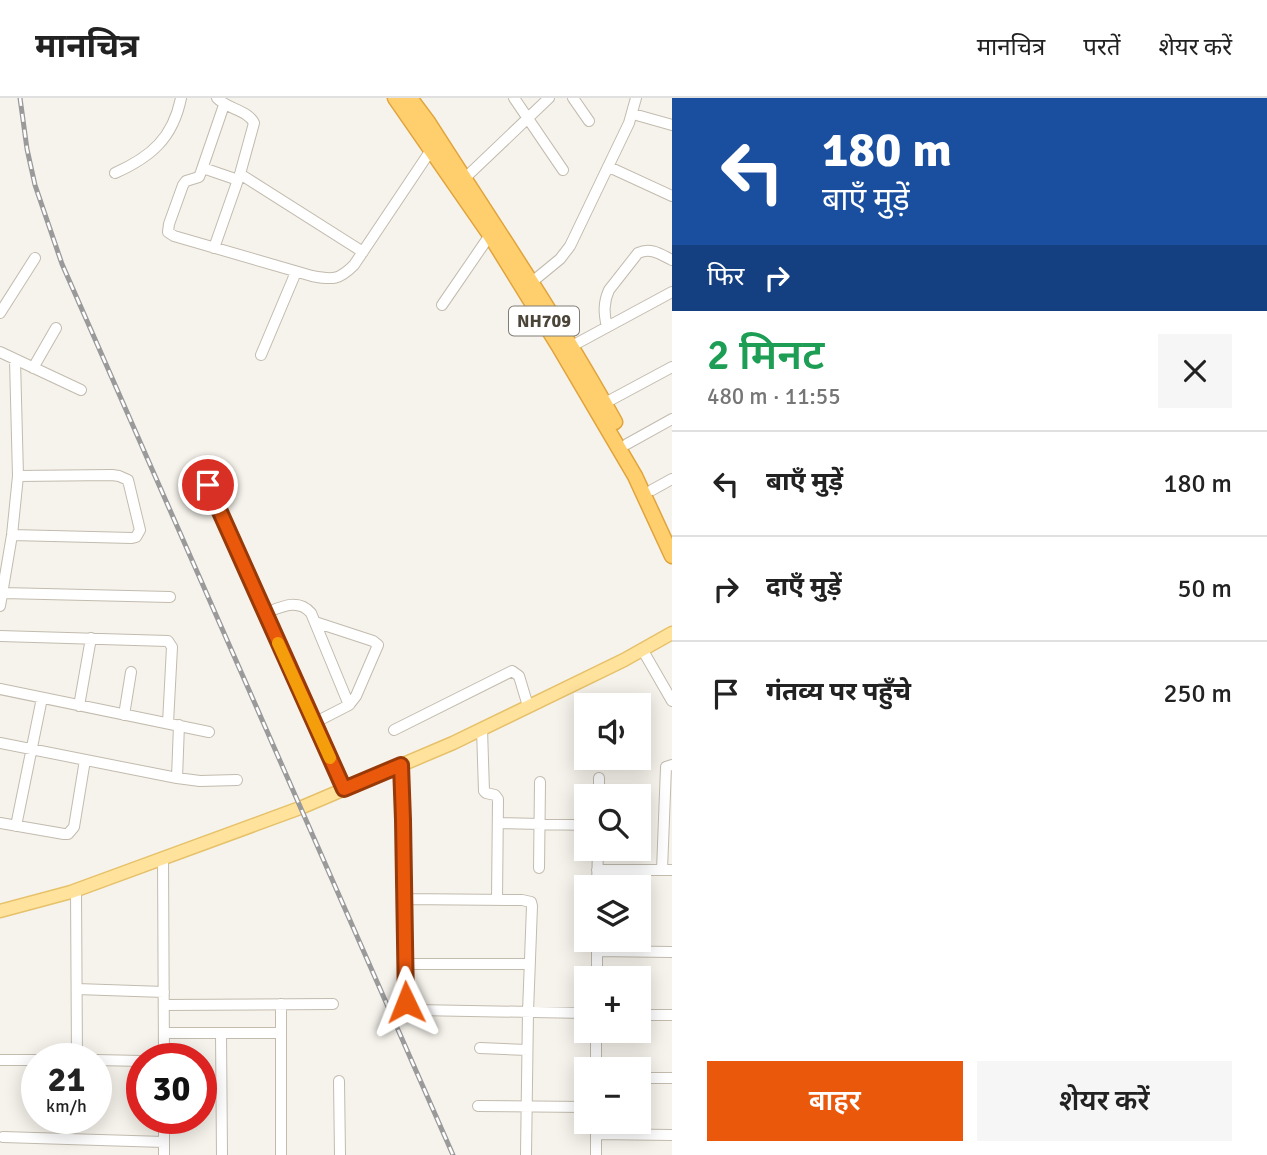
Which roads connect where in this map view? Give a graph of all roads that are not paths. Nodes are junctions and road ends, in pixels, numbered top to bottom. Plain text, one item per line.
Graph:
1 (181, 98) edge
2 (395, 98) edge
3 (410, 98) edge
4 (419, 98) edge
5 (514, 98) edge
6 (549, 98) edge
7 (573, 98) edge
8 (636, 98) edge
9 (220, 101) edge
10 (633, 114) junction
11 (527, 119) junction
12 (589, 121) dead end
13 (428, 122) junction
14 (672, 125) edge
15 (431, 150) junction
16 (609, 167) junction
17 (203, 168) junction
18 (563, 170) dead end
19 (116, 173) dead end
20 (239, 177) junction
21 (464, 179) junction
22 (672, 196) edge
23 (490, 235) junction
24 (214, 248) junction
25 (363, 252) junction
26 (36, 258) dead end
27 (672, 260) edge
28 (296, 272) junction
29 (532, 282) junction
30 (672, 292) edge
31 (442, 304) dead end
32 (0, 313) edge
33 (607, 327) junction
34 (56, 328) dead end
35 (572, 346) junction
36 (0, 352) edge
37 (261, 355) dead end
38 (15, 360) junction
39 (672, 367) edge
40 (33, 368) junction
41 (81, 390) dead end
42 (605, 403) junction
43 (672, 419) edge
44 (627, 443) junction
45 (18, 476) junction
46 (672, 479) edge
47 (208, 485) dead end
48 (652, 490) junction
49 (672, 534) edge
50 (12, 535) junction
51 (672, 556) edge
52 (3, 593) junction
53 (170, 597) dead end
54 (0, 606) edge
55 (265, 613) junction
56 (315, 622) junction
57 (672, 633) edge
58 (0, 636) edge
59 (91, 639) junction
60 (642, 649) junction
61 (131, 672) dead end
62 (667, 683) edge
63 (0, 690) edge
64 (42, 698) junction
65 (672, 701) edge
66 (349, 705) junction
67 (79, 706) junction
68 (528, 706) junction
69 (124, 715) junction
70 (168, 723) junction
71 (314, 723) junction
72 (179, 725) junction
73 (482, 729) junction
74 (394, 730) dead end
75 (209, 732) dead end
76 (0, 743) edge
77 (32, 749) junction
78 (85, 760) junction
79 (401, 765) junction
80 (672, 765) edge
81 (177, 778) junction
82 (599, 778) dead end
83 (237, 780) dead end
84 (540, 782) dead end
85 (599, 784) edge
86 (344, 789) junction
87 (0, 823) edge
88 (498, 823) junction
89 (540, 824) junction
90 (574, 825) edge
91 (16, 826) junction
92 (163, 858) junction
93 (597, 861) edge
94 (539, 868) dead end
95 (597, 870) junction
96 (667, 870) edge
97 (597, 875) edge
98 (76, 890) junction
99 (404, 899) junction
100 (497, 901) junction
101 (0, 911) edge
102 (651, 952) edge
103 (672, 952) edge
104 (404, 964) junction
105 (529, 964) junction
106 (77, 989) junction
107 (163, 992) junction
108 (164, 1004) junction
109 (281, 1004) junction
110 (333, 1004) dead end
111 (528, 1012) junction
112 (574, 1013) edge
113 (651, 1015) edge
114 (672, 1015) edge
115 (164, 1033) junction
116 (221, 1033) junction
117 (281, 1033) junction
118 (77, 1043) edge
119 (164, 1043) edge
120 (481, 1048) dead end
121 (527, 1049) junction
122 (0, 1060) edge
123 (21, 1060) edge
124 (651, 1077) edge
125 (672, 1078) edge
126 (340, 1081) dead end
127 (478, 1106) dead end
128 (527, 1107) junction
129 (574, 1107) edge
130 (164, 1134) edge
131 (596, 1134) joint
132 (672, 1135) edge
133 (3, 1137) dead end
134 (164, 1142) junction
135 (164, 1155) edge
136 (222, 1155) edge
137 (281, 1155) edge
138 (340, 1155) edge
139 (526, 1155) edge
140 (596, 1155) edge

1 - 19 street
2 - 15 highway, NH709
3 - 13 highway, NH709
4 - 13 street
5 - 11 street
6 - 11 street
7 - 12 street
8 - 10 street
9 - 17 street
9 - 20 street
10 - 14 street
10 - 16 street
11 - 18 street
11 - 21 street
13 - 21 highway, NH709
15 - 23 highway, NH709
15 - 25 street
16 - 22 street
16 - 29 street
17 - 20 street
17 - 24 street
20 - 24 street
20 - 25 street
21 - 29 highway, NH709
23 - 31 street
23 - 51 highway, NH709
24 - 28 street
25 - 28 street
26 - 32 street
27 - 33 street
28 - 37 street
29 - 35 highway, NH709
30 - 33 street
33 - 35 street
34 - 40 street
35 - 42 highway, NH709
36 - 38 street
38 - 40 street
38 - 45 street
39 - 42 street
40 - 41 street
42 - 44 highway, NH709
43 - 44 street
44 - 48 highway, NH709
45 - 50 street
45 - 50 street
46 - 48 street
47 - 55 street
48 - 49 highway, NH709
50 - 52 street
52 - 53 street
52 - 54 street
55 - 56 street
55 - 71 street
56 - 66 street
56 - 66 street
57 - 60 main road
58 - 59 street
59 - 67 street
59 - 70 street
60 - 62 street
60 - 68 main road
61 - 69 street
62 - 65 street
63 - 64 street
64 - 67 street
64 - 77 street
66 - 71 street
67 - 69 street
68 - 73 main road
68 - 74 street
69 - 70 street
70 - 72 street
71 - 86 street
72 - 75 street
72 - 81 street
73 - 79 main road
73 - 88 street
76 - 77 street
77 - 78 street
77 - 91 street
78 - 81 street
78 - 91 street
79 - 86 main road
79 - 99 street
80 - 96 street
81 - 83 street
82 - 85 street
84 - 89 street
86 - 92 main road
87 - 91 street
88 - 89 street
88 - 100 street
89 - 90 street
89 - 94 street
92 - 98 main road
92 - 107 street
93 - 95 street
95 - 96 street
95 - 97 street
98 - 101 main road
98 - 106 street
99 - 100 street
99 - 104 street
100 - 105 street
102 - 103 street
104 - 105 street
104 - 111 street
105 - 111 street
106 - 107 street
106 - 118 street
107 - 108 street
108 - 109 street
108 - 115 street
109 - 110 street
109 - 117 street
111 - 112 street
111 - 121 street
113 - 114 street
115 - 116 street
115 - 119 street
116 - 117 street
116 - 136 street
117 - 137 street
120 - 121 street
121 - 128 street
122 - 123 street
124 - 125 street
126 - 138 street
127 - 128 street
128 - 129 street
128 - 139 street
130 - 134 street
131 - 132 street
131 - 140 street
133 - 134 street
134 - 135 street

